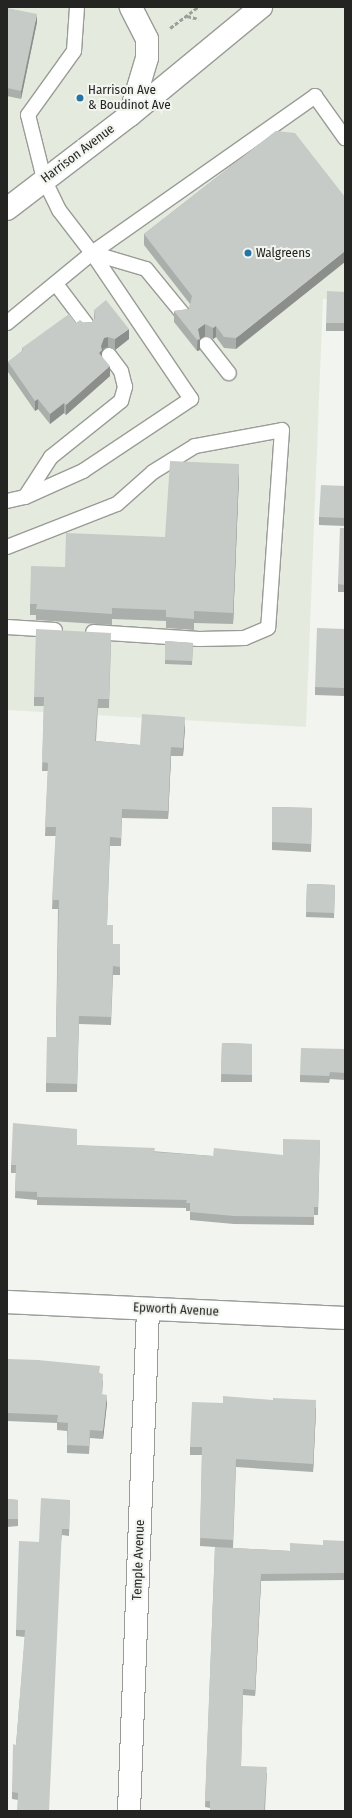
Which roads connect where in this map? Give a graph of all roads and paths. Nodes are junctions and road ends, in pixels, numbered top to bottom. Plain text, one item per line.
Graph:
1 (77, 7) edge
2 (132, 7) edge
3 (198, 7) edge
4 (261, 7) edge
5 (187, 16) junction
6 (199, 19) dead end
7 (165, 32) dead end
8 (130, 115) junction
9 (345, 138) edge
10 (44, 179) junction
11 (7, 209) edge
12 (92, 253) junction
13 (56, 284) junction
14 (183, 314) edge
15 (7, 323) edge
16 (87, 325) edge
17 (206, 344) dead end
18 (109, 354) dead end
19 (229, 373) dead end
20 (26, 497) junction
21 (7, 501) edge
22 (7, 547) edge
23 (7, 627) edge
24 (7, 1302) edge
25 (148, 1309) junction
26 (345, 1318) edge
27 (129, 1811) edge

1 - 10 lane
2 - 8 street
3 - 5 path
4 - 8 street, Harrison Avenue
5 - 6 path
5 - 7 path
8 - 10 street, Harrison Avenue
9 - 12 lane
10 - 11 street, Harrison Avenue
10 - 12 lane
12 - 13 lane
12 - 14 lane
12 - 20 lane
13 - 15 lane
13 - 16 lane
17 - 19 lane
18 - 20 lane
20 - 21 lane
22 - 23 lane
24 - 25 street, Epworth Avenue
25 - 26 street, Epworth Avenue
25 - 27 street, Temple Avenue

